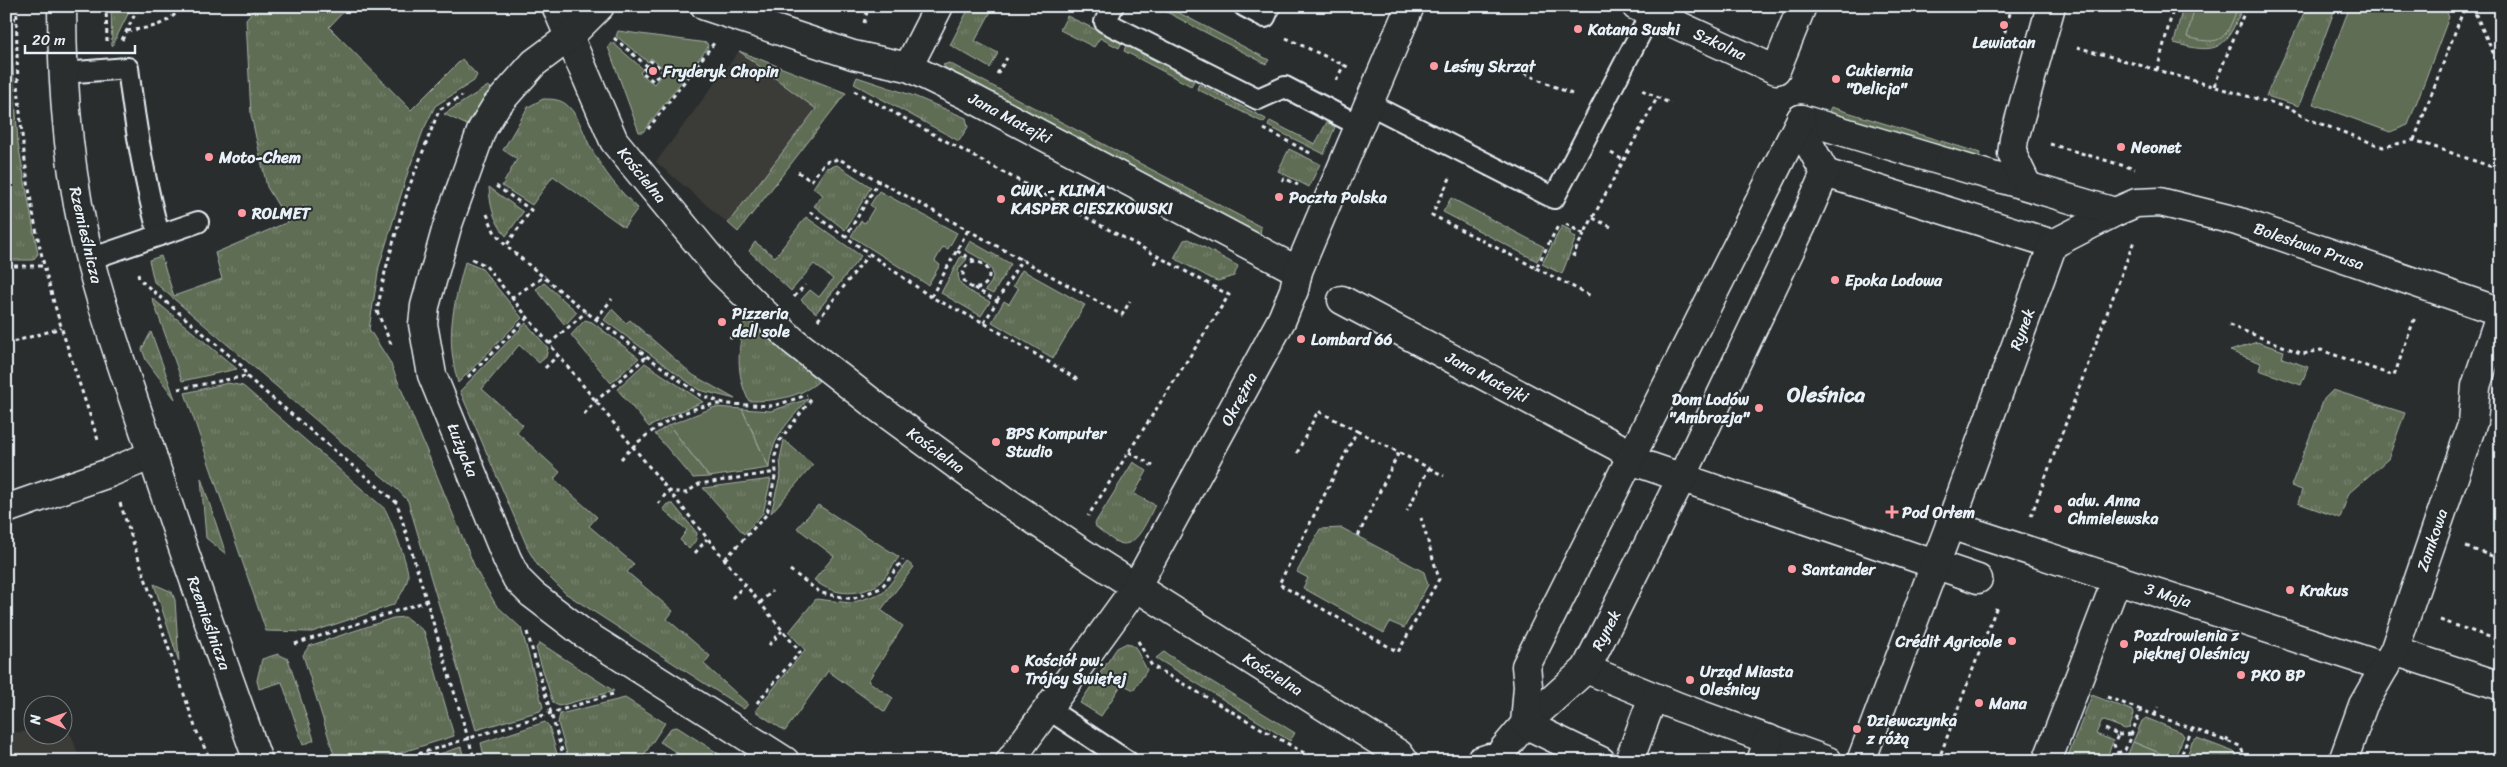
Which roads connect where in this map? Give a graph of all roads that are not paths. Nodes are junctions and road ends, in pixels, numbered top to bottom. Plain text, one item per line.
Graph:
1 (62, 6) edge
2 (556, 6) edge
3 (600, 6) edge
4 (705, 6) edge
5 (939, 6) edge
6 (1113, 6) edge
7 (1244, 6) edge
8 (1410, 6) edge
9 (1802, 6) edge
10 (2051, 6) edge
11 (1644, 9) edge
12 (1268, 12) edge
13 (569, 37) junction
14 (908, 67) junction
15 (64, 73) junction
16 (1364, 115) junction
17 (1801, 119) junction
18 (1824, 173) junction
19 (2027, 185) junction
20 (2115, 212) junction
21 (198, 222) dead end
22 (159, 235) junction
23 (2053, 244) junction
24 (90, 259) junction
25 (1298, 271) junction
26 (1342, 300) dead end
27 (2501, 312) edge
28 (152, 455) junction
29 (1631, 456) junction
30 (1682, 477) junction
31 (6, 509) edge
32 (1950, 526) junction
33 (1935, 565) junction
34 (1978, 579) dead end
35 (2117, 579) junction
36 (1136, 587) junction
37 (2390, 659) junction
38 (1586, 669) junction
39 (2501, 686) edge
40 (1654, 697) junction
41 (1048, 709) junction
42 (1525, 724) junction
43 (1765, 750) edge
44 (1494, 760) edge
45 (258, 761) edge
46 (785, 761) edge
47 (1010, 761) edge
48 (1127, 761) edge
49 (1404, 761) edge
50 (1601, 761) edge
51 (1629, 761) edge
52 (1828, 761) edge
53 (1861, 761) edge
54 (2047, 761) edge
55 (2343, 761) edge

1 - 15 street, Rzemieślnicza
2 - 13 street
3 - 13 street
4 - 14 street, Jana Matejki
5 - 14 street
6 - 16 lane
7 - 12 lane
8 - 16 street, Okrężna
9 - 11 street, Szkolna
10 - 19 street
11 - 16 lane
13 - 36 street, Kościelna
13 - 46 street, Łużycka
14 - 25 street, Jana Matejki
15 - 22 lane
15 - 24 street, Rzemieślnicza
16 - 25 street, Okrężna
17 - 18 street
17 - 19 street
17 - 29 street
18 - 23 street
18 - 30 street, Rynek
19 - 20 street
20 - 23 street
20 - 27 street, Bolesława Prusa
21 - 22 lane
22 - 24 lane
23 - 32 street, Rynek
24 - 28 street, Rzemieślnicza
25 - 36 street, Okrężna
26 - 29 street, Jana Matejki
27 - 37 street, Zamkowa
28 - 31 street
28 - 45 street, Rzemieślnicza
29 - 30 street
29 - 42 street
30 - 33 street
30 - 38 street, Rynek
32 - 33 street, Rynek
32 - 35 street, 3 Maja
33 - 34 street
33 - 53 street, Rynek
35 - 37 street, 3 Maja
35 - 54 street
36 - 41 street, Okrężna
36 - 49 street, Kościelna
37 - 39 street, 3 Maja
37 - 55 street, Zamkowa
38 - 40 street
38 - 42 street, Rynek
40 - 43 street
40 - 51 street
41 - 47 street, Okrężna
41 - 48 lane
42 - 44 street, Rynek
42 - 50 street
43 - 52 street

